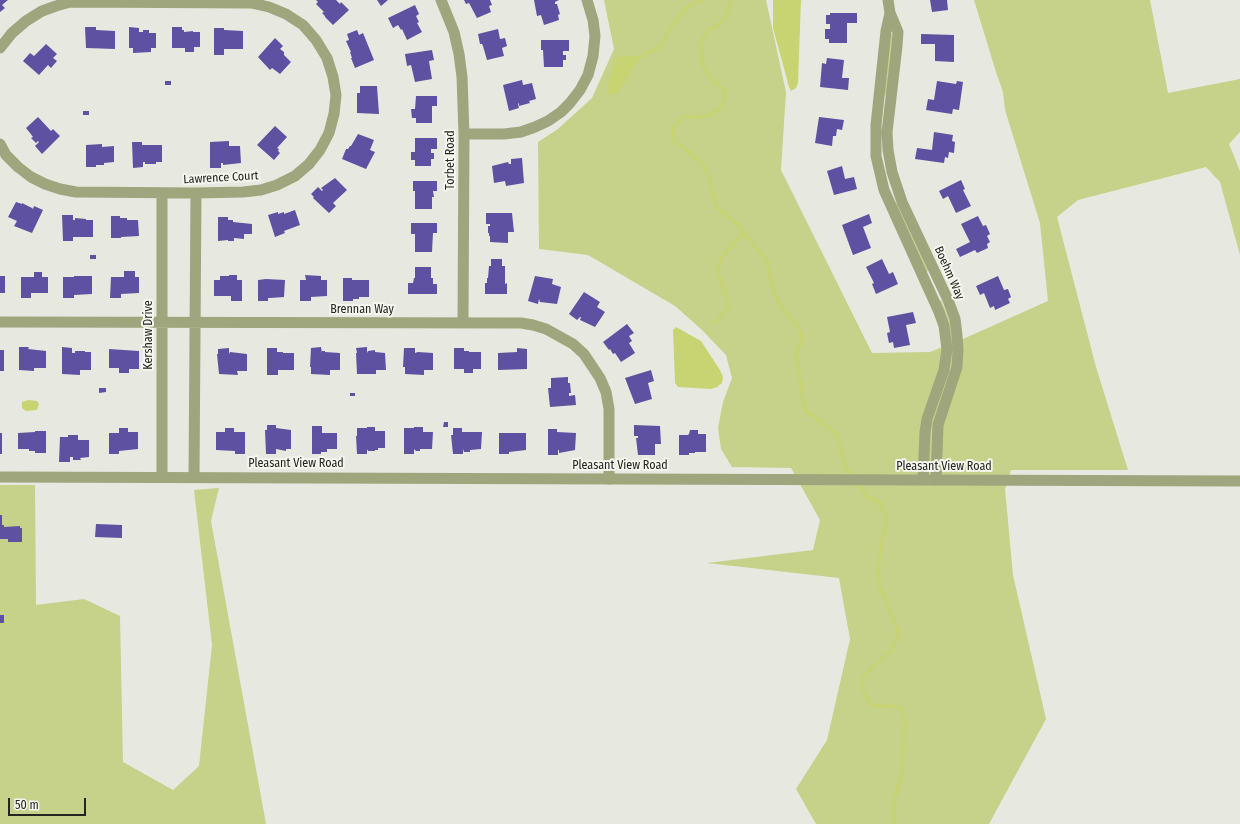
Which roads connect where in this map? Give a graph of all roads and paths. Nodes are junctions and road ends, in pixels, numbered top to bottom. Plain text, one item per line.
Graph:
1 (441, 0) edge
2 (587, 0) edge
3 (888, 0) edge
4 (179, 1) edge
5 (890, 13) junction
6 (0, 48) edge
7 (890, 113) junction
8 (877, 114) junction
9 (464, 134) junction
10 (0, 144) edge
11 (897, 191) junction
12 (162, 193) junction
13 (196, 193) junction
14 (887, 198) junction
15 (0, 322) edge
16 (162, 322) junction
17 (195, 322) junction
18 (463, 323) junction
19 (944, 368) junction
20 (956, 371) junction
21 (0, 477) edge
22 (162, 477) junction
23 (194, 477) junction
24 (609, 479) junction
25 (923, 480) junction
26 (936, 480) junction
27 (1240, 481) edge

1 - 9 street, Torbet Road
2 - 9 street
3 - 5 street, Boehm Way
4 - 6 street, Lawrence Court
4 - 13 street, Lawrence Court
5 - 7 street, Boehm Way
5 - 8 street, Boehm Way
7 - 8 street
7 - 11 street, Boehm Way
8 - 14 street, Boehm Way
9 - 18 street, Torbet Road
10 - 12 street, Lawrence Court
11 - 14 street
11 - 20 street, Boehm Way
12 - 13 street, Lawrence Court
12 - 16 street, Kershaw Drive
13 - 17 street
14 - 19 street, Boehm Way
15 - 16 street, Brennan Way
16 - 17 street, Brennan Way
16 - 22 street, Kershaw Drive
17 - 18 street, Brennan Way
17 - 23 street
18 - 24 street, Brennan Way
19 - 20 street
19 - 25 street, Boehm Way
20 - 26 street, Boehm Way
21 - 22 street, Pleasant View Road
22 - 23 street, Pleasant View Road
23 - 24 street, Pleasant View Road
24 - 25 street, Pleasant View Road
25 - 26 street, Pleasant View Road
26 - 27 street, Pleasant View Road

